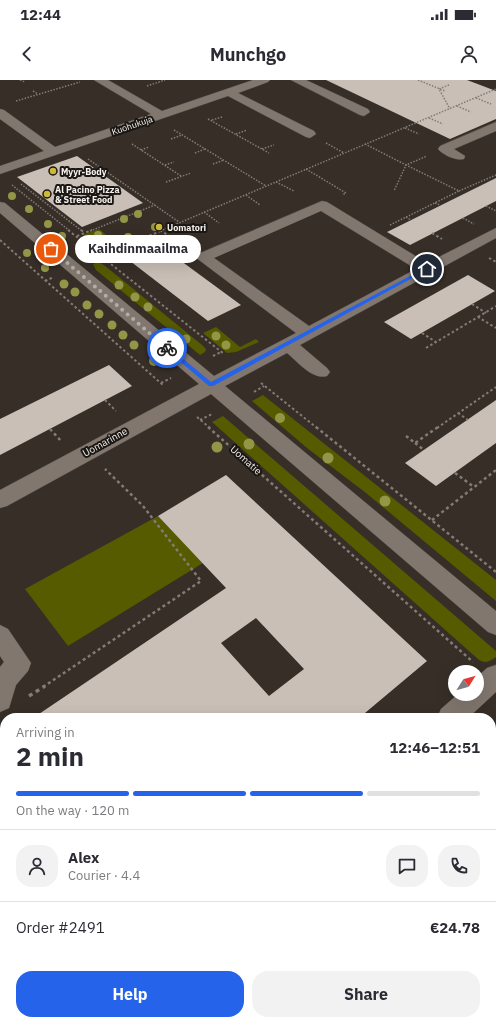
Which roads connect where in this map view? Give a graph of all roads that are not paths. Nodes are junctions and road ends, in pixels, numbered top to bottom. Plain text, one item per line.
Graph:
1 (100, 80) edge
2 (264, 80) edge
3 (297, 80) edge
4 (228, 92) junction
5 (364, 112) dead end
6 (0, 113) edge
7 (161, 115) junction
8 (496, 126) edge
9 (310, 134) dead end
10 (54, 152) junction
11 (459, 156) dead end
12 (0, 170) edge
13 (0, 206) edge
14 (496, 232) edge
15 (427, 269) junction
16 (307, 333) junction
17 (287, 344) junction
18 (321, 372) dead end
19 (211, 385) junction
20 (0, 500) edge
21 (496, 625) edge
22 (0, 636) edge
23 (485, 686) edge
24 (0, 700) edge
25 (455, 713) edge

1 - 7 street
2 - 4 street, Kuohukuja
3 - 5 street
4 - 7 street, Kuohukuja
4 - 9 street
6 - 10 street
7 - 10 street, Kuohukuja
8 - 11 street
10 - 12 street, Kuohukuja
13 - 19 street
14 - 15 street, Uomarinne
15 - 16 street, Uomarinne
15 - 16 street
16 - 17 street, Uomarinne
17 - 18 street
17 - 19 street, Uomarinne
19 - 20 street, Uomarinne
19 - 21 street
22 - 24 street
23 - 25 street

